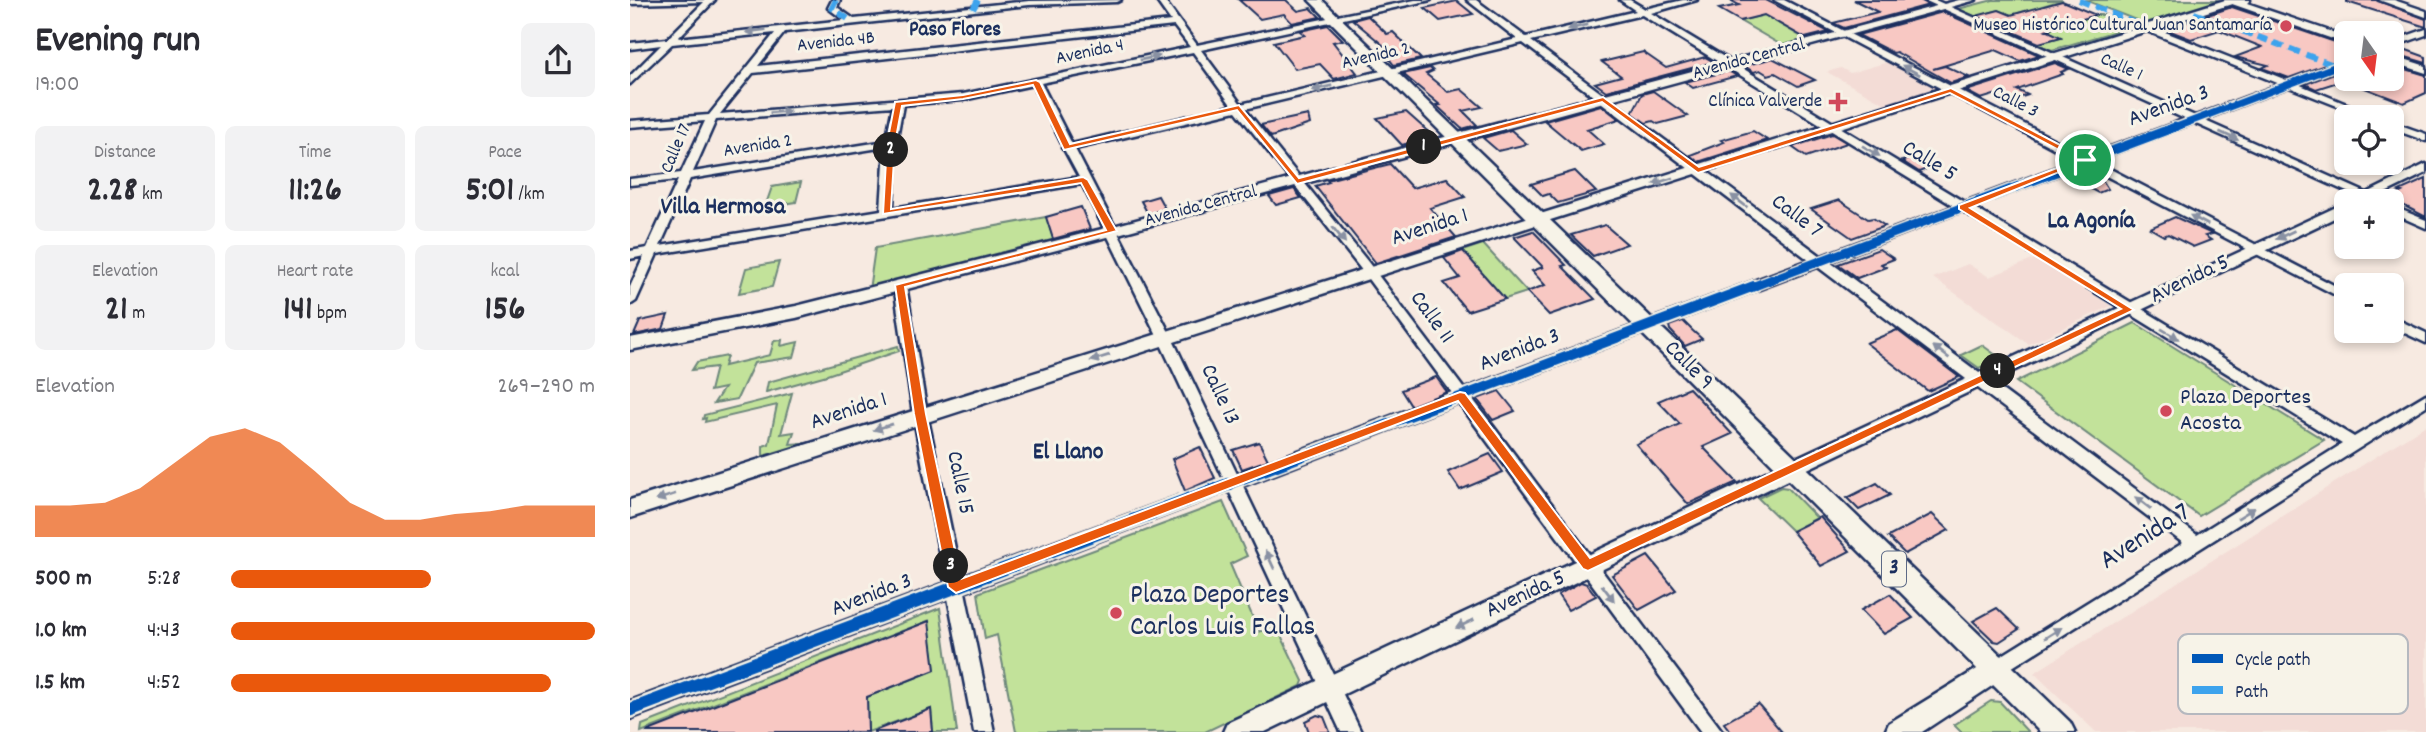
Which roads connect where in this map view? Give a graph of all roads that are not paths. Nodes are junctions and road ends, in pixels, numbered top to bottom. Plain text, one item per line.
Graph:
1 (704, 0) edge
2 (711, 0) edge
3 (836, 0) edge
4 (1117, 0) edge
5 (1160, 0) edge
6 (1315, 0) edge
7 (1427, 0) edge
8 (1471, 0) edge
9 (1624, 0) edge
10 (1693, 0) edge
11 (1778, 0) edge
12 (1928, 0) edge
13 (1971, 0) edge
14 (2245, 0) edge
15 (2384, 0) edge
16 (2229, 1) edge
17 (630, 2) edge
18 (975, 4) edge
19 (1944, 7) junction
20 (1643, 12) junction
21 (2426, 14) edge
22 (1335, 19) junction
23 (850, 21) junction
24 (1176, 23) junction
25 (2147, 27) junction
26 (784, 28) junction
27 (2426, 32) edge
28 (1843, 34) junction
29 (2334, 37) edge
30 (1525, 40) junction
31 (2404, 40) edge
32 (670, 41) junction
33 (630, 46) edge
34 (1195, 49) junction
35 (2055, 57) junction
36 (2404, 62) edge
37 (1729, 65) junction
38 (2334, 67) edge
39 (751, 70) junction
40 (2426, 70) edge
41 (1389, 72) junction
42 (630, 81) edge
43 (1036, 82) junction
44 (2290, 84) junction
45 (1951, 91) junction
46 (1603, 99) junction
47 (898, 104) junction
48 (2343, 105) edge
49 (1239, 107) junction
50 (712, 117) junction
51 (2193, 120) junction
52 (630, 124) edge
53 (1832, 127) junction
54 (2404, 130) edge
55 (1456, 138) junction
56 (2426, 138) edge
57 (891, 143) junction
58 (1067, 148) junction
59 (2085, 160) junction
60 (2426, 169) edge
61 (1698, 170) junction
62 (687, 176) junction
63 (1083, 180) junction
64 (1297, 181) junction
65 (630, 182) edge
66 (2343, 189) edge
67 (2388, 189) edge
68 (1963, 207) junction
69 (887, 212) junction
70 (2334, 212) edge
71 (2404, 214) edge
72 (1539, 219) junction
73 (2426, 224) edge
74 (1112, 231) junction
75 (2255, 249) junction
76 (652, 251) junction
77 (630, 255) edge
78 (1820, 261) junction
79 (1370, 273) junction
80 (900, 285) junction
81 (2334, 291) edge
82 (630, 301) edge
83 (2129, 310) junction
84 (1647, 326) junction
85 (2404, 327) edge
86 (1165, 338) junction
87 (2426, 339) edge
88 (630, 344) edge
89 (1978, 380) junction
90 (1460, 396) junction
91 (2426, 399) edge
92 (920, 414) junction
93 (2355, 446) junction
94 (1792, 468) junction
95 (1233, 482) junction
96 (630, 509) edge
97 (2197, 544) junction
98 (1588, 565) junction
99 (956, 587) junction
100 (1995, 670) junction
101 (1330, 688) junction
102 (630, 710) edge
103 (984, 732) edge
104 (1237, 732) edge
105 (1351, 732) edge
106 (1713, 732) edge
107 (1899, 732) edge
108 (2060, 732) edge

1 - 17 street
2 - 32 street
3 - 23 street
4 - 18 street
5 - 24 street, Calle 11
6 - 22 main road, Calle 9 / 3
7 - 22 street, Avenida 4
8 - 30 street, Calle 7
9 - 20 street, Calle 5
10 - 20 street, Avenida 2
11 - 28 street, Calle 3
12 - 19 street, Calle 1
13 - 19 street, Avenida Central
14 - 16 street, Avenida 1
15 - 21 street
16 - 25 street, Avenida 1
16 - 29 street
18 - 23 street
19 - 28 street, Avenida Central
19 - 35 street, Calle 1
20 -> 30 street, Avenida 2
20 - 37 street, Calle 5
22 - 34 street, Avenida 4
22 - 41 main road, Calle 9 / 3
23 - 26 street
24 - 34 street, Calle 11
24 - 39 street, Avenida 4B
25 - 35 street, Avenida 1
25 - 44 street
26 -> 32 street
26 - 39 street, Calle 17
27 - 31 street
28 - 37 street, Avenida Central
45 -> 28 street, Calle 3
30 - 41 street, Avenida 2
30 - 46 street, Calle 7
32 - 33 street
32 - 42 street
43 -> 34 street, Avenida 4
34 - 49 street, Calle 11
35 - 45 street, Avenida 1
35 - 51 street, Calle 1
36 - 40 street
37 - 46 street, Avenida Central
37 - 53 street, Calle 5
38 - 44 street, Avenida 3
39 - 50 street, Calle 17
41 -> 49 street, Avenida 2
41 - 55 main road, Calle 9 / 3
43 - 47 street, Avenida 4
43 - 58 street, Calle 13
44 - 48 street
44 - 51 street, Avenida 3
45 - 53 street, Avenida 1
45 - 59 street, Calle 3
46 - 55 street, Avenida Central
46 - 61 street, Calle 7
50 -> 47 street, Avenida 4
47 - 57 street
49 - 58 street, Avenida 2
49 - 64 street, Calle 11
50 - 52 street, Avenida 4
50 - 62 street, Calle 17
51 - 59 street, Avenida 3
51 -> 66 street, Calle 1
53 - 61 street, Avenida 1
53 -> 68 street, Calle 5
54 - 56 street
55 - 64 main road, Avenida Central
55 - 72 main road, Calle 9 / 3
57 - 62 street, Avenida 2
57 - 69 street
58 - 63 street, Calle 13
59 - 68 street, Avenida 3
75 -> 59 street, Calle 3
60 - 67 street
61 -> 72 street, Avenida 1
78 -> 61 street, Calle 7
62 - 65 street, Avenida 2
62 - 76 street, Calle 17
63 - 69 street
63 - 74 street, Calle 13
64 - 74 main road, Avenida Central
64 -> 79 street, Calle 11
68 - 78 street, Avenida 3
68 - 83 street, Calle 5
69 - 76 street
70 -> 75 street, Avenida 5
71 - 73 street
72 - 79 main road, Avenida 1
72 - 84 main road, Calle 9 / 3
74 - 80 main road, Avenida Central
74 - 86 street, Calle 13
75 - 81 street, Calle 3
75 - 83 street, Avenida 5
76 - 77 street
76 - 82 street, Calle 17
78 - 84 street, Avenida 3
89 -> 78 street, Calle 7
79 - 86 main road, Avenida 1
79 - 90 street, Calle 11
80 - 88 main road, Avenida Central
80 - 92 street, Calle 15
83 - 89 street, Avenida 5
83 -> 93 street, Calle 5
84 - 90 street, Avenida 3
84 - 94 main road, Calle 9 / 3
85 - 87 street
86 -> 92 main road, Avenida 1
86 - 95 street, Calle 13
89 - 94 street, Avenida 5
97 -> 89 street, Calle 7
90 - 95 street, Avenida 3
90 - 98 street, Calle 11
91 - 93 street, Avenida 7
92 -> 96 main road, Avenida 1
92 - 99 street, Calle 15
97 -> 93 street, Avenida 7
94 - 98 main road, Avenida 5
94 - 100 main road, Calle 9 / 3
95 - 99 street, Avenida 3
101 -> 95 street, Calle 13
100 -> 97 street, Avenida 7
98 -> 101 main road, Avenida 5
98 -> 106 street, Calle 11
99 - 102 street, Avenida 3
99 - 103 street, Calle 15
100 - 107 main road, Avenida 7
100 - 108 main road, Calle 9 / 3
101 - 104 main road, Avenida 5
101 - 105 street, Calle 13

